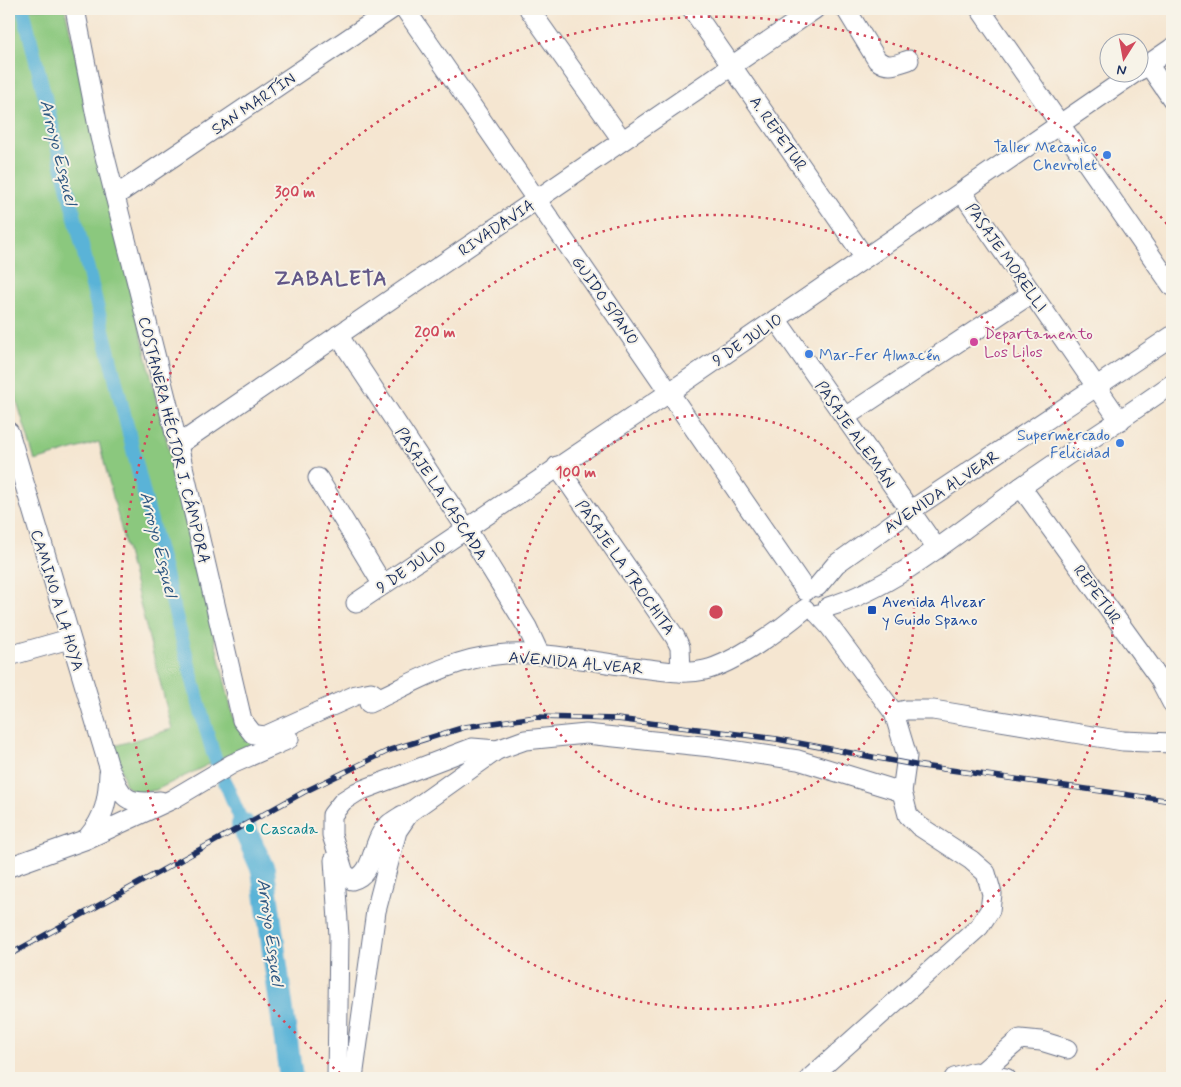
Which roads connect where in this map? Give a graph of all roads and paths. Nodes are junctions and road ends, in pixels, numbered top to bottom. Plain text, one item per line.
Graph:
1 (74, 9) edge
2 (392, 9) edge
3 (405, 9) edge
4 (529, 9) edge
5 (692, 9) edge
6 (815, 9) edge
7 (846, 9) edge
8 (980, 9) edge
9 (1172, 48) edge
10 (909, 60) dead end
11 (1148, 64) edge
12 (732, 66) junction
13 (1148, 76) edge
14 (1122, 82) edge
15 (1172, 99) edge
16 (1059, 125) junction
17 (622, 140) junction
18 (962, 192) junction
19 (115, 196) junction
20 (536, 199) junction
21 (865, 258) junction
22 (1172, 286) edge
23 (1032, 292) junction
24 (776, 319) junction
25 (338, 335) junction
26 (1172, 336) edge
27 (1172, 384) edge
28 (1096, 386) junction
29 (670, 392) junction
30 (845, 417) junction
31 (1120, 420) junction
32 (9, 432) edge
33 (178, 445) junction
34 (557, 466) junction
35 (318, 478) dead end
36 (1021, 487) junction
37 (910, 511) junction
38 (466, 528) junction
39 (937, 549) junction
40 (383, 585) junction
41 (356, 603) dead end
42 (819, 607) junction
43 (69, 639) junction
44 (540, 655) junction
45 (9, 656) edge
46 (681, 672) junction
47 (1166, 674) edge
48 (380, 698) junction
49 (1172, 703) edge
50 (894, 713) junction
51 (1172, 743) edge
52 (497, 750) junction
53 (109, 767) junction
54 (902, 792) junction
55 (181, 794) junction
56 (410, 812) junction
57 (332, 836) junction
58 (87, 838) junction
59 (9, 867) edge
60 (1067, 1049) dead end
61 (981, 1073) junction
62 (337, 1078) edge
63 (352, 1078) edge
64 (810, 1078) edge
65 (954, 1078) edge
66 (1006, 1078) edge

1 - 19 street, COSTANERA HÉCTOR J. CÁMPORA
2 - 19 street, SAN MARTÍN
3 - 20 street, GUIDO SPANO
4 - 17 street
5 - 12 street, A. REPETUR
6 - 12 street, RIVADAVIA
7 - 10 street
8 - 16 street
9 - 11 street, 9 DE JULIO
12 - 17 street, RIVADAVIA
12 - 21 street, A. REPETUR
13 - 15 street
14 - 16 street, 9 DE JULIO
16 - 18 street, 9 DE JULIO
16 - 22 street
17 - 20 street, RIVADAVIA
18 - 21 street, 9 DE JULIO
18 - 23 street, PASAJE MORELLI
19 - 33 street, COSTANERA HÉCTOR J. CÁMPORA
20 - 25 street, RIVADAVIA
20 - 29 street, GUIDO SPANO
21 - 24 street, 9 DE JULIO
23 - 28 street, PASAJE MORELLI
23 - 30 street
24 - 29 street, 9 DE JULIO
24 - 30 street, PASAJE ALEMÁN
25 - 33 street, RIVADAVIA
25 - 38 street, PASAJE LA CASCADA
26 - 28 street, AVENIDA ALVEAR
27 - 31 street, AVENIDA ALVEAR
28 - 31 street, PASAJE MORELLI
28 - 37 street, AVENIDA ALVEAR
29 - 34 street, 9 DE JULIO
29 - 42 street, GUIDO SPANO
30 - 37 street, PASAJE ALEMÁN
31 - 36 street, AVENIDA ALVEAR
32 - 43 street, CAMINO A LA HOYA
33 - 48 street, COSTANERA HÉCTOR J. CÁMPORA
34 - 38 street, 9 DE JULIO
34 - 46 street, PASAJE LA TROCHITA
35 - 40 street
36 - 39 street, AVENIDA ALVEAR
36 - 47 street, REPETUR
37 - 39 street, PASAJE ALEMÁN
37 - 42 street, AVENIDA ALVEAR
38 - 40 street, 9 DE JULIO
38 - 44 street, PASAJE LA CASCADA
39 - 42 street, AVENIDA ALVEAR
40 - 41 street, 9 DE JULIO
42 - 46 street, AVENIDA ALVEAR
42 - 50 street, GUIDO SPANO
43 - 45 street
43 - 53 street, CAMINO A LA HOYA
44 - 46 street, AVENIDA ALVEAR
44 - 48 street, AVENIDA ALVEAR
47 - 49 street, REPETUR
48 - 55 street, AVENIDA ALVEAR
50 - 51 street
50 - 54 street, GUIDO SPANO
52 - 54 street
52 - 56 street
52 - 57 street
53 - 55 street, CAMINO A LA HOYA
53 - 58 street, CAMINO A LA HOYA
54 - 64 street
55 - 58 street
56 - 57 street
56 - 63 street
57 - 62 street
58 - 59 street
60 - 61 street
61 - 65 street
61 - 66 street

